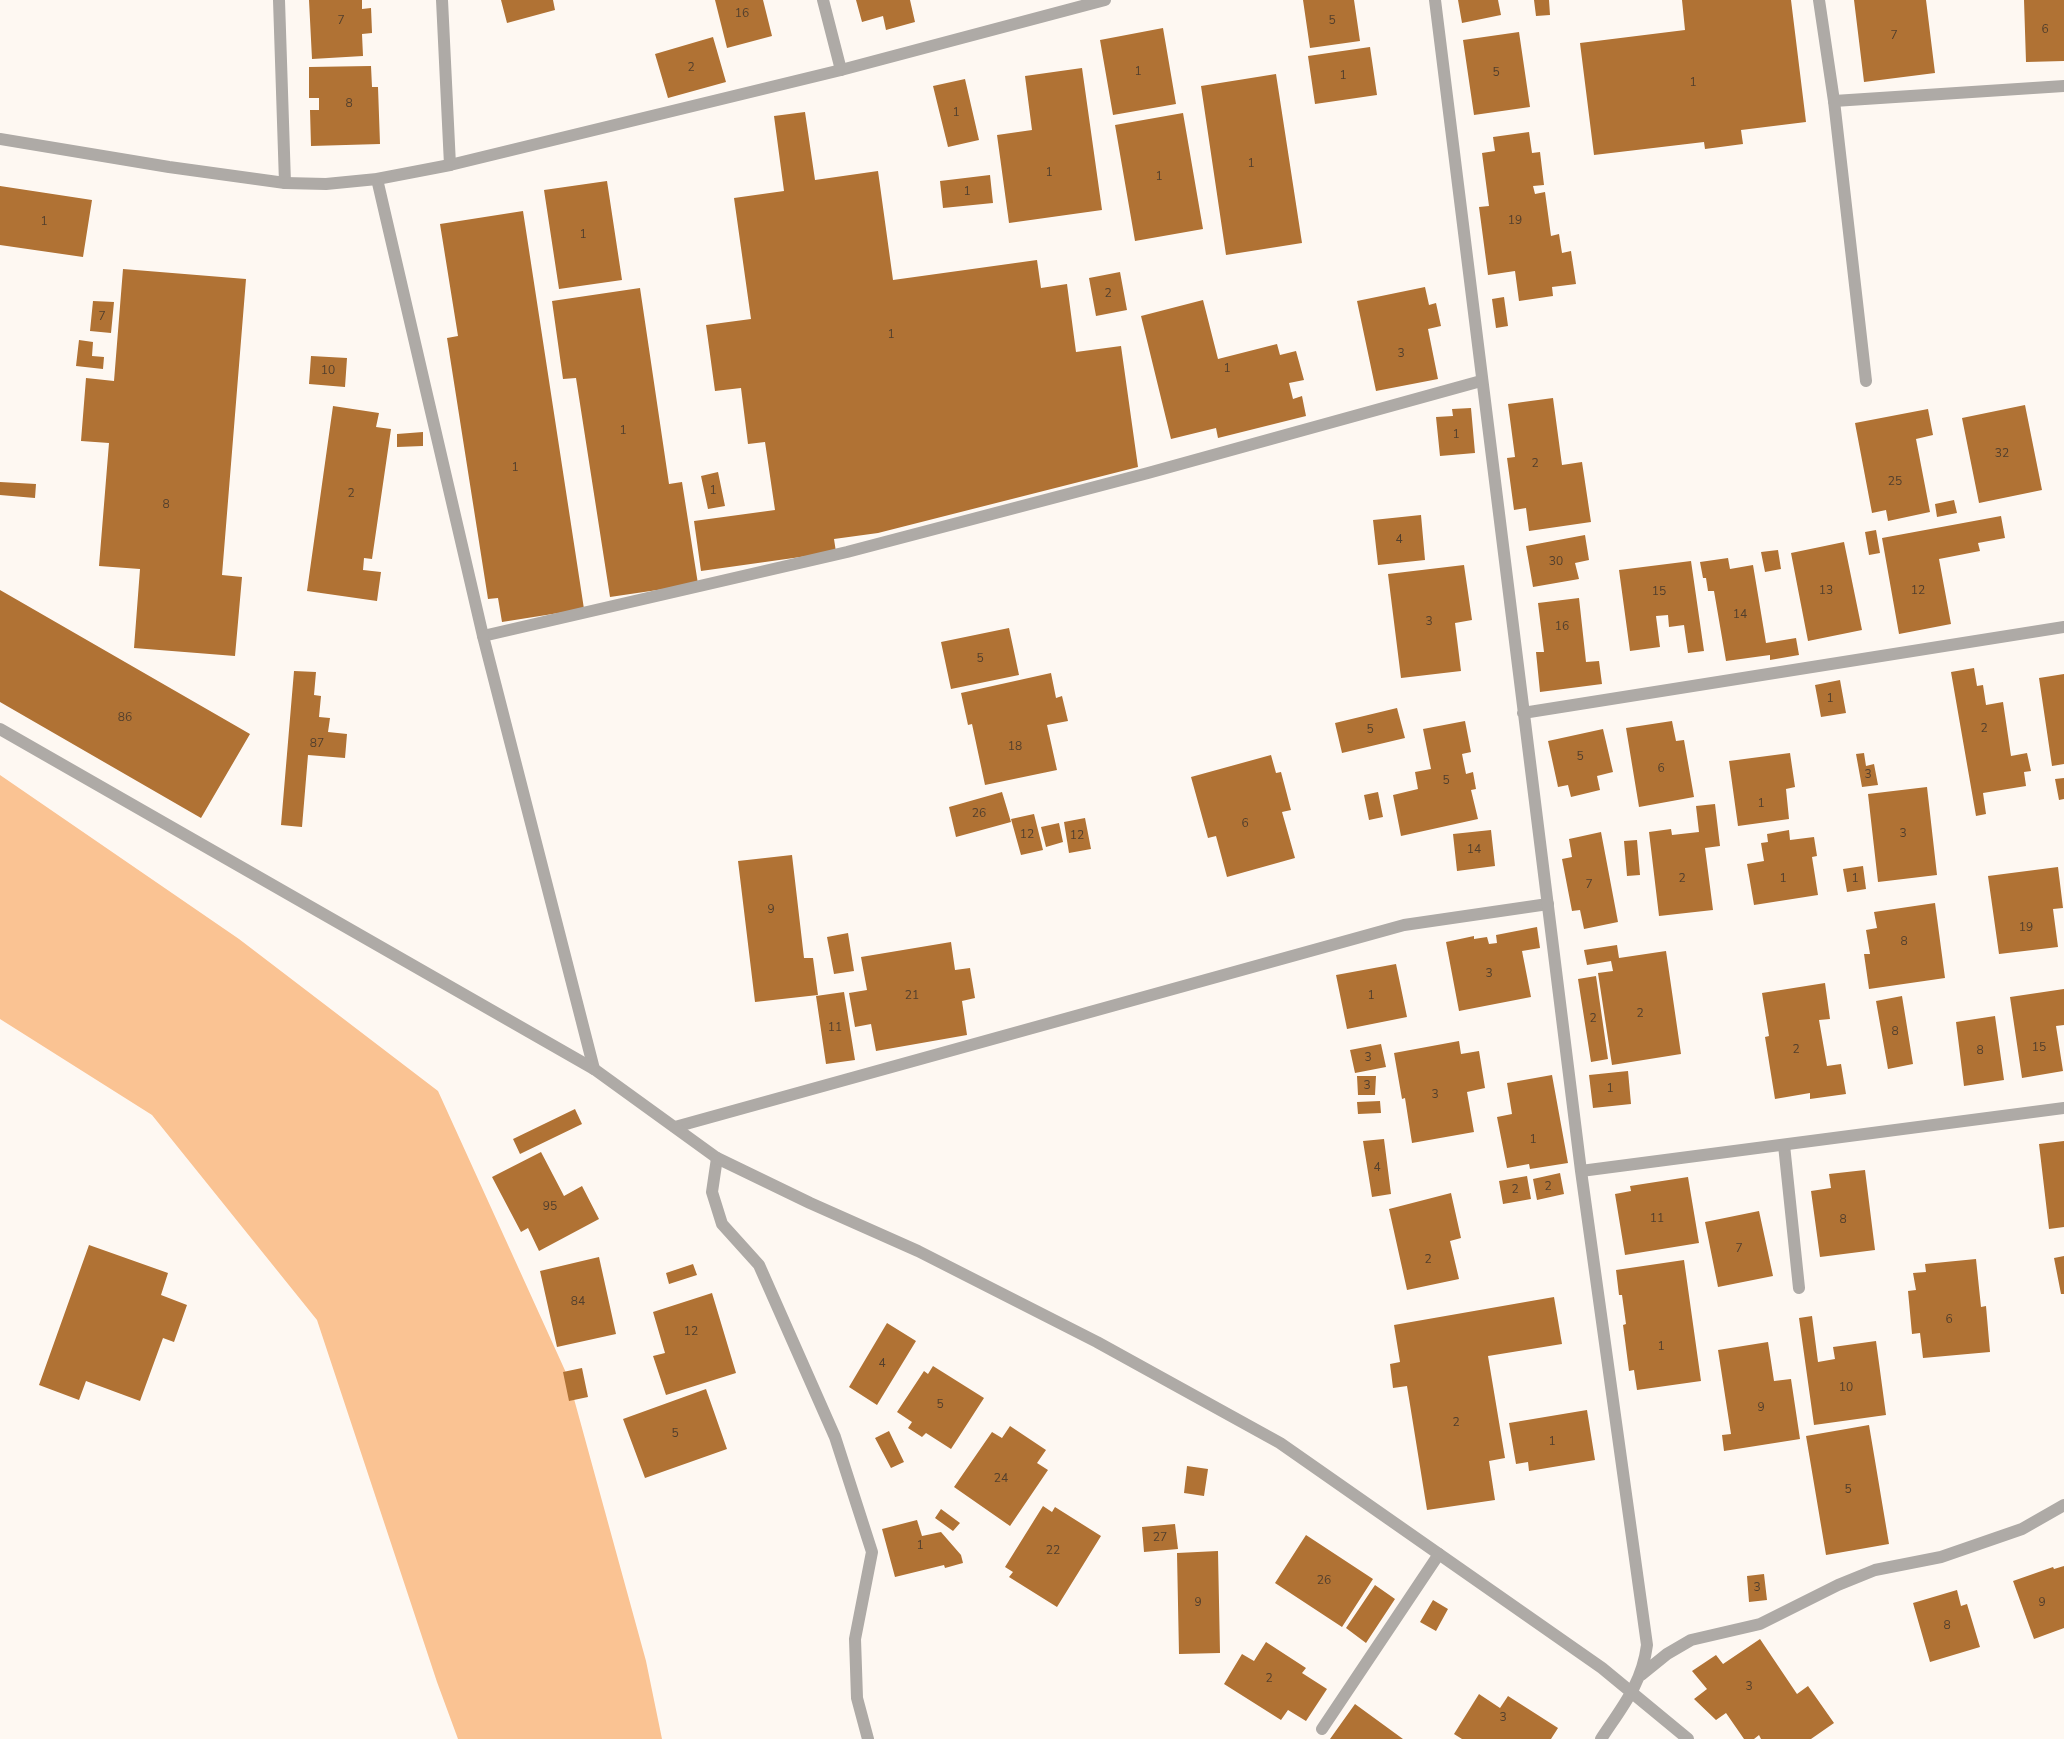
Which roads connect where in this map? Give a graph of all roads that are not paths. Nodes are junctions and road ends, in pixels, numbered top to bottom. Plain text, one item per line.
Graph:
1 (279, 0) edge
2 (442, 0) edge
3 (823, 0) edge
4 (1105, 0) edge
5 (1435, 0) edge
6 (1819, 0) edge
7 (841, 70) junction
8 (2064, 86) edge
9 (1834, 101) junction
10 (0, 139) edge
11 (450, 165) junction
12 (377, 179) junction
13 (286, 183) junction
14 (1482, 381) junction
15 (1866, 381) dead end
16 (2064, 627) edge
17 (482, 636) junction
18 (1523, 713) junction
19 (0, 729) edge
20 (1548, 904) junction
21 (594, 1069) junction
22 (2064, 1108) edge
23 (675, 1127) junction
24 (1784, 1145) junction
25 (717, 1158) junction
26 (1581, 1171) junction
27 (1799, 1288) dead end
28 (2064, 1505) edge
29 (1439, 1554) junction
30 (1641, 1675) junction
31 (1631, 1693) junction
32 (1322, 1729) dead end
33 (868, 1739) edge
34 (1601, 1739) edge
35 (1688, 1739) edge

1 - 13 street
2 - 11 street
3 - 7 street
4 - 7 street
5 - 14 street
6 - 9 street
7 - 11 street
8 - 9 street
9 - 15 street
10 - 13 street
11 - 12 street
12 - 13 street
12 - 17 street
14 - 17 street
14 - 18 street
16 - 18 street
17 - 21 street
18 - 20 street
19 - 21 street
20 - 23 street
20 - 26 street
21 - 23 street
22 - 24 street
23 - 25 street
24 - 26 street
24 - 27 street
25 - 29 street
25 - 33 street
26 - 30 street
28 - 30 street
29 - 31 street
29 - 32 street
30 - 31 street
31 - 34 street
31 - 35 street

